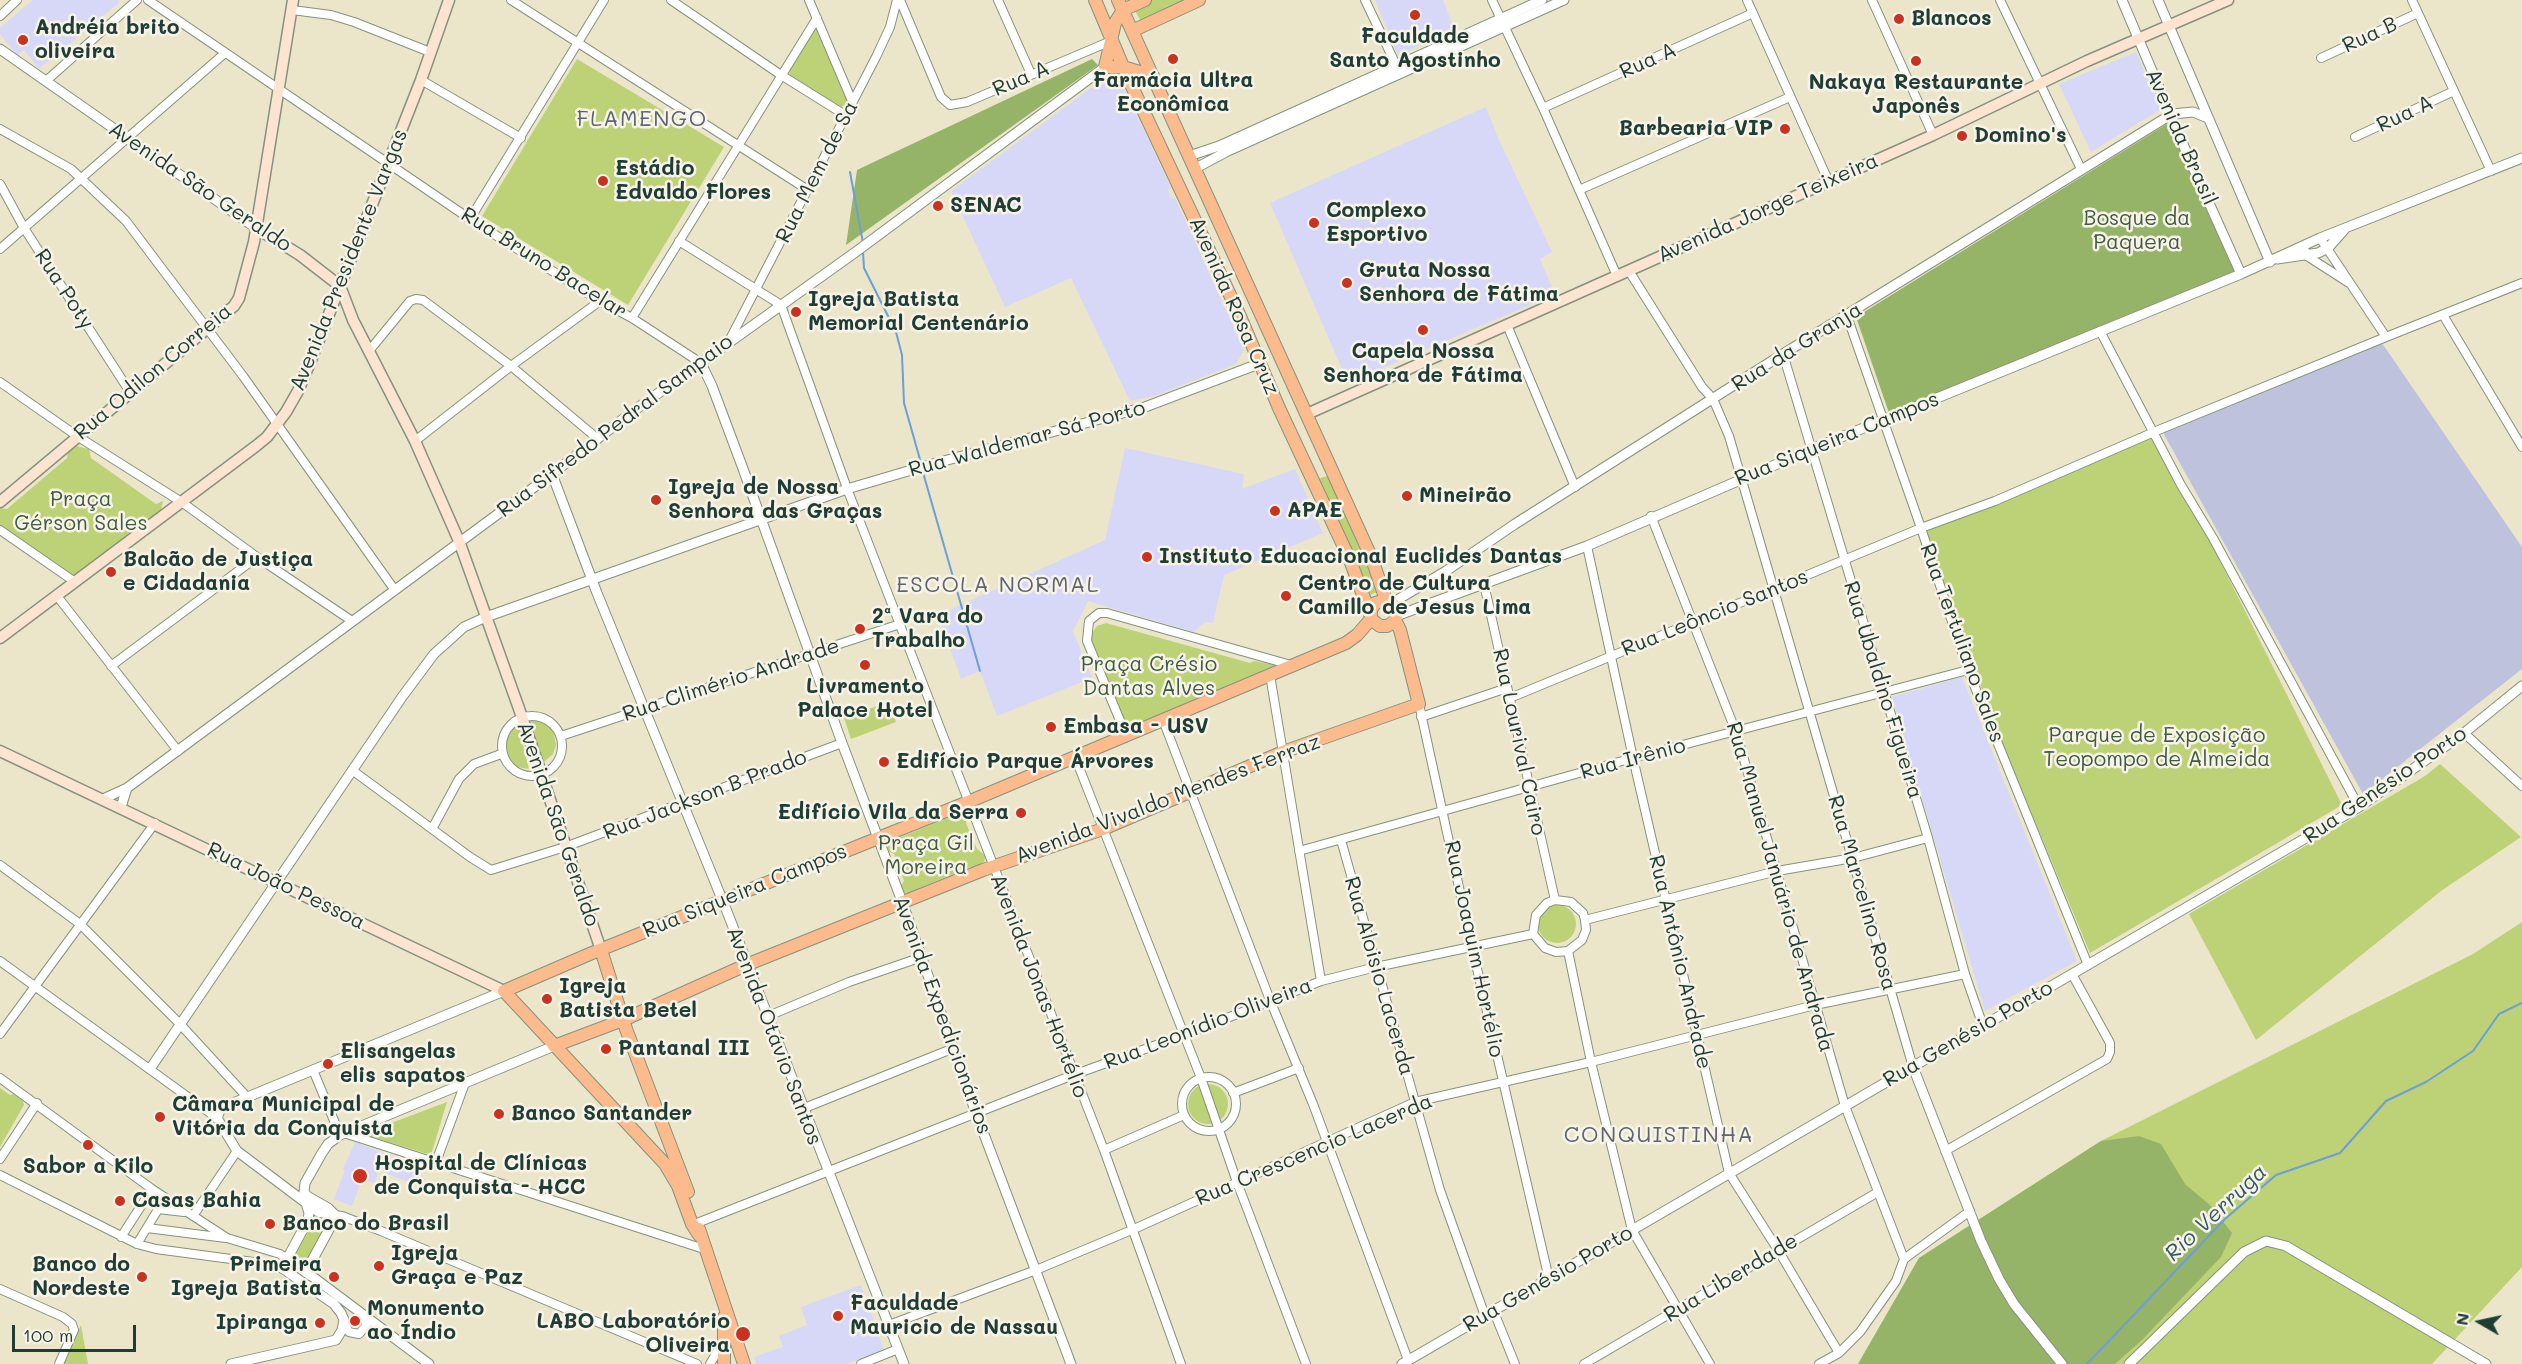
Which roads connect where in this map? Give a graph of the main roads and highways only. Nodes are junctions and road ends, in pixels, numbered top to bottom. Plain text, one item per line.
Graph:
1 (449, 0) edge
2 (1095, 0) edge
3 (1145, 0) edge
4 (1199, 0) edge
5 (2228, 0) edge
6 (292, 5) edge
7 (1121, 5) edge
8 (1100, 13) junction
9 (1115, 24) junction
10 (1135, 27) junction
11 (1111, 41) junction
12 (1123, 67) junction
13 (1153, 76) junction
14 (1211, 205) junction
15 (1193, 214) junction
16 (256, 228) junction
17 (340, 286) junction
18 (1307, 414) junction
19 (1328, 462) junction
20 (1309, 473) junction
21 (0, 502) edge
22 (1389, 602) junction
23 (1371, 616) junction
24 (1396, 618) junction
25 (0, 638) edge
26 (1420, 710) joint
27 (0, 751) edge
28 (601, 950) junction
29 (504, 991) junction
30 (623, 1020) junction
31 (554, 1046) junction
32 (668, 1137) junction
33 (648, 1144) junction
34 (697, 1228) junction
35 (729, 1339) junction
36 (724, 1364) edge
37 (744, 1364) edge

1 - 17 main road, Avenida Presidente Vargas
2 - 8 main road, Avenida Rosa Cruz
3 - 7 main road
4 - 10 main road
5 - 18 main road, Avenida Jorge Teixeira
6 - 16 main road, Rua Odilon Correia
7 - 9 main road
7 - 10 main road, Avenida Rosa Cruz
8 - 9 main road
8 - 11 main road, Avenida Rosa Cruz
9 - 10 main road
9 - 11 main road
10 - 13 main road, Avenida Rosa Cruz
11 - 12 main road, Avenida Rosa Cruz
11 - 12 main road
12 - 13 main road
12 - 15 main road, Avenida Rosa Cruz
13 - 14 main road, Avenida Rosa Cruz
14 - 15 main road
14 - 18 main road, Avenida Rosa Cruz
15 - 20 main road, Avenida Rosa Cruz
16 - 17 main road, Avenida São Geraldo
16 - 21 main road, Rua Odilon Correia
17 - 25 main road, Avenida Presidente Vargas
17 - 28 main road, Avenida São Geraldo
18 - 19 main road, Avenida Rosa Cruz
19 - 20 main road
19 - 22 main road, Avenida Rosa Cruz
20 - 23 main road, Avenida Rosa Cruz
22 - 23 main road
22 - 24 main road, Avenida Rosa Cruz
23 - 24 main road
23 - 28 main road, Rua Siqueira Campos
24 - 26 main road, Rua Joaquim Hortélio
26 - 30 main road, Avenida Vivaldo Mendes Ferraz
27 - 29 main road, Rua João Pessoa
28 - 29 main road, Rua Siqueira Campos
28 - 30 main road, Avenida São Geraldo
29 - 31 main road, Rua João Pessoa
30 - 31 main road, Avenida Vivaldo Mendes Ferraz
30 - 32 main road, Avenida São Geraldo
31 - 33 main road, Rua João Pessoa
32 - 33 main road
32 - 34 main road, Avenida São Geraldo
33 - 34 main road, Rua João Pessoa
34 - 35 main road, Avenida São Geraldo
35 - 36 main road, Avenida São Geraldo
35 - 37 main road, Avenida São Geraldo

